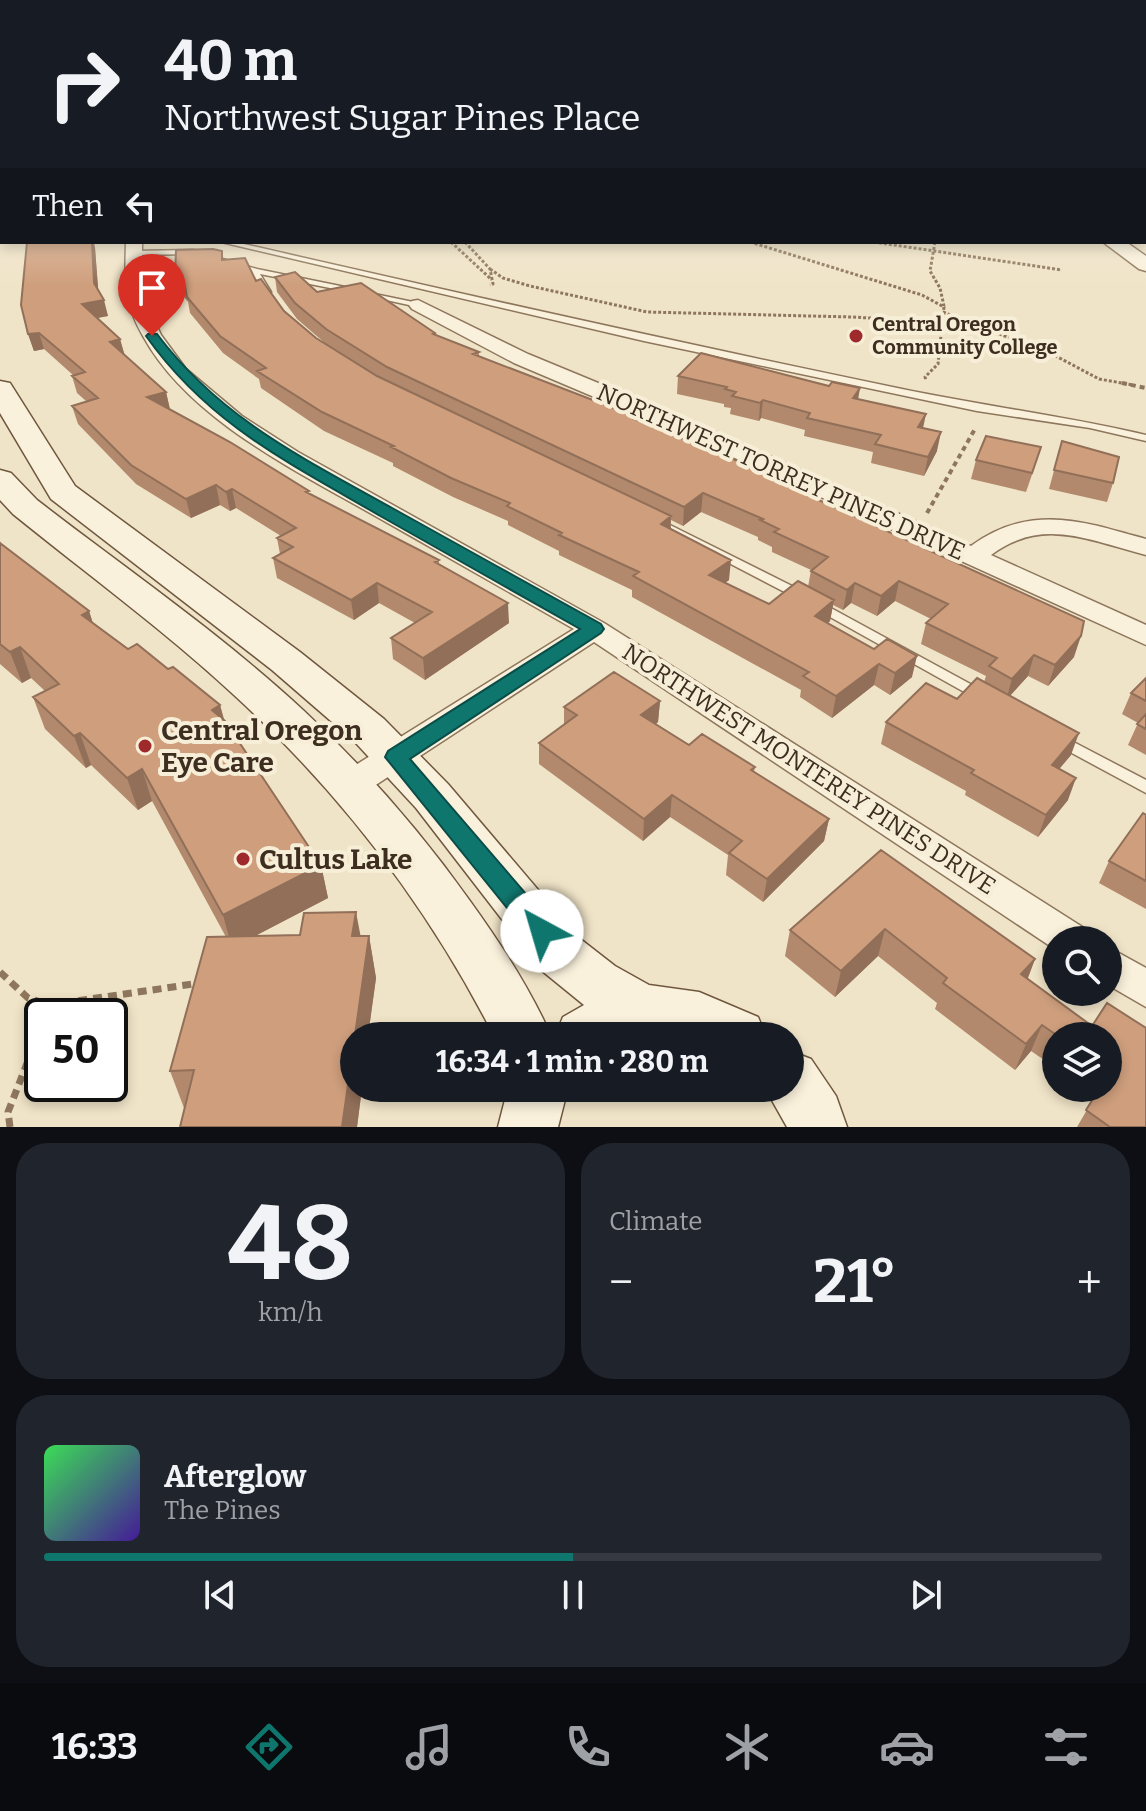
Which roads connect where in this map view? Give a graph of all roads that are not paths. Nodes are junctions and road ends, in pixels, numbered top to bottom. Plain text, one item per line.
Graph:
1 (234, 244) edge
2 (1116, 244) edge
3 (134, 247) edge
4 (1146, 265) edge
5 (255, 271) junction
6 (277, 304) edge
7 (418, 305) joint
8 (0, 389) edge
9 (1146, 438) edge
10 (0, 480) edge
11 (643, 514) edge
12 (1146, 547) edge
13 (973, 556) junction
14 (594, 629) junction
15 (1146, 636) edge
16 (986, 699) edge
17 (1052, 735) edge
18 (396, 757) junction
19 (350, 785) junction
20 (1146, 787) edge
21 (1050, 926) edge
22 (1122, 973) edge
23 (1146, 989) edge
24 (640, 1009) junction
25 (511, 1022) edge
26 (602, 1022) edge
27 (710, 1022) edge
28 (804, 1100) edge
29 (817, 1127) edge

1 - 9 lane
2 - 4 street
3 - 5 lane
3 - 14 street, NORTHWEST MONTEREY PINES DRIVE
5 - 6 lane
5 - 7 lane
7 - 13 street, NORTHWEST TORREY PINES DRIVE
8 - 18 main road
10 - 19 main road
11 - 16 lane
12 - 13 street
13 - 15 street, NORTHWEST TORREY PINES DRIVE
14 - 18 street
14 - 21 street, NORTHWEST MONTEREY PINES DRIVE
17 - 20 lane
18 - 19 street
18 - 24 main road
19 - 25 main road
22 - 23 street
24 - 26 main road
24 - 27 main road
28 - 29 main road

